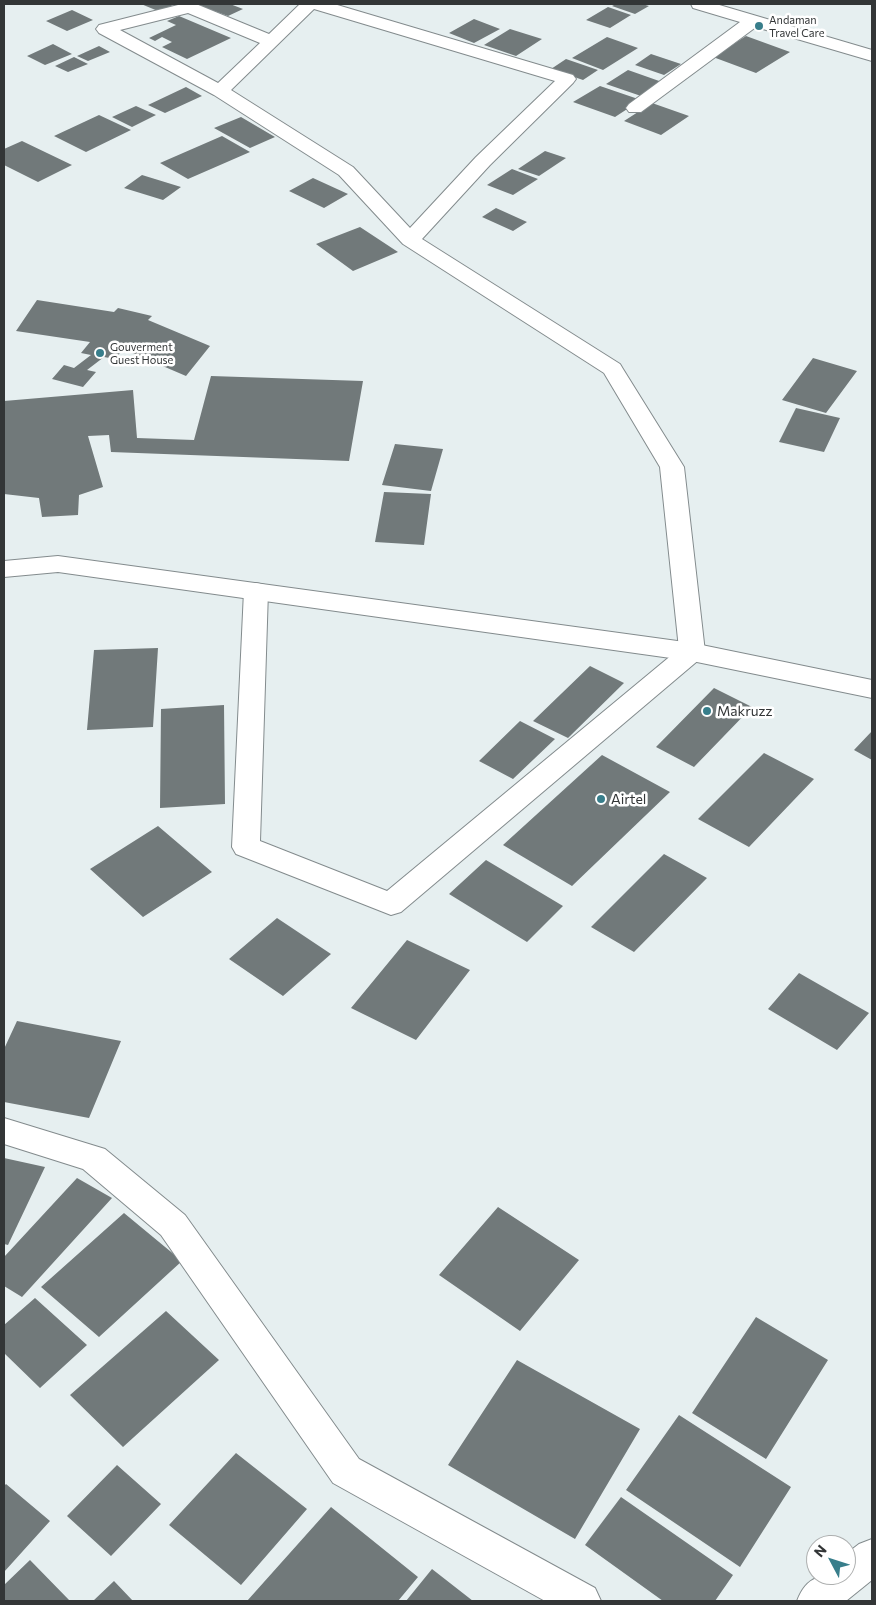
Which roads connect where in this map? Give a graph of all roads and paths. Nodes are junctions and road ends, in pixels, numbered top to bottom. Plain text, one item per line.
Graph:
1 (135, 4) edge
2 (308, 4) edge
3 (317, 4) edge
4 (699, 4) edge
5 (743, 13) edge
6 (157, 16) junction
7 (271, 41) junction
8 (872, 56) edge
9 (220, 91) junction
10 (634, 108) dead end
11 (410, 240) junction
12 (4, 569) edge
13 (256, 591) junction
14 (692, 652) junction
15 (872, 689) edge
16 (4, 1131) edge
17 (872, 1557) edge
18 (582, 1601) edge
19 (816, 1601) edge

1 - 6 main road
2 - 7 main road
3 - 11 main road
4 - 5 main road
5 - 8 main road
5 - 10 main road
6 - 7 main road
6 - 9 main road
7 - 9 main road
9 - 11 main road
11 - 14 main road
12 - 13 main road
13 - 14 main road
13 - 14 main road
14 - 15 main road
16 - 18 main road
17 - 19 main road

